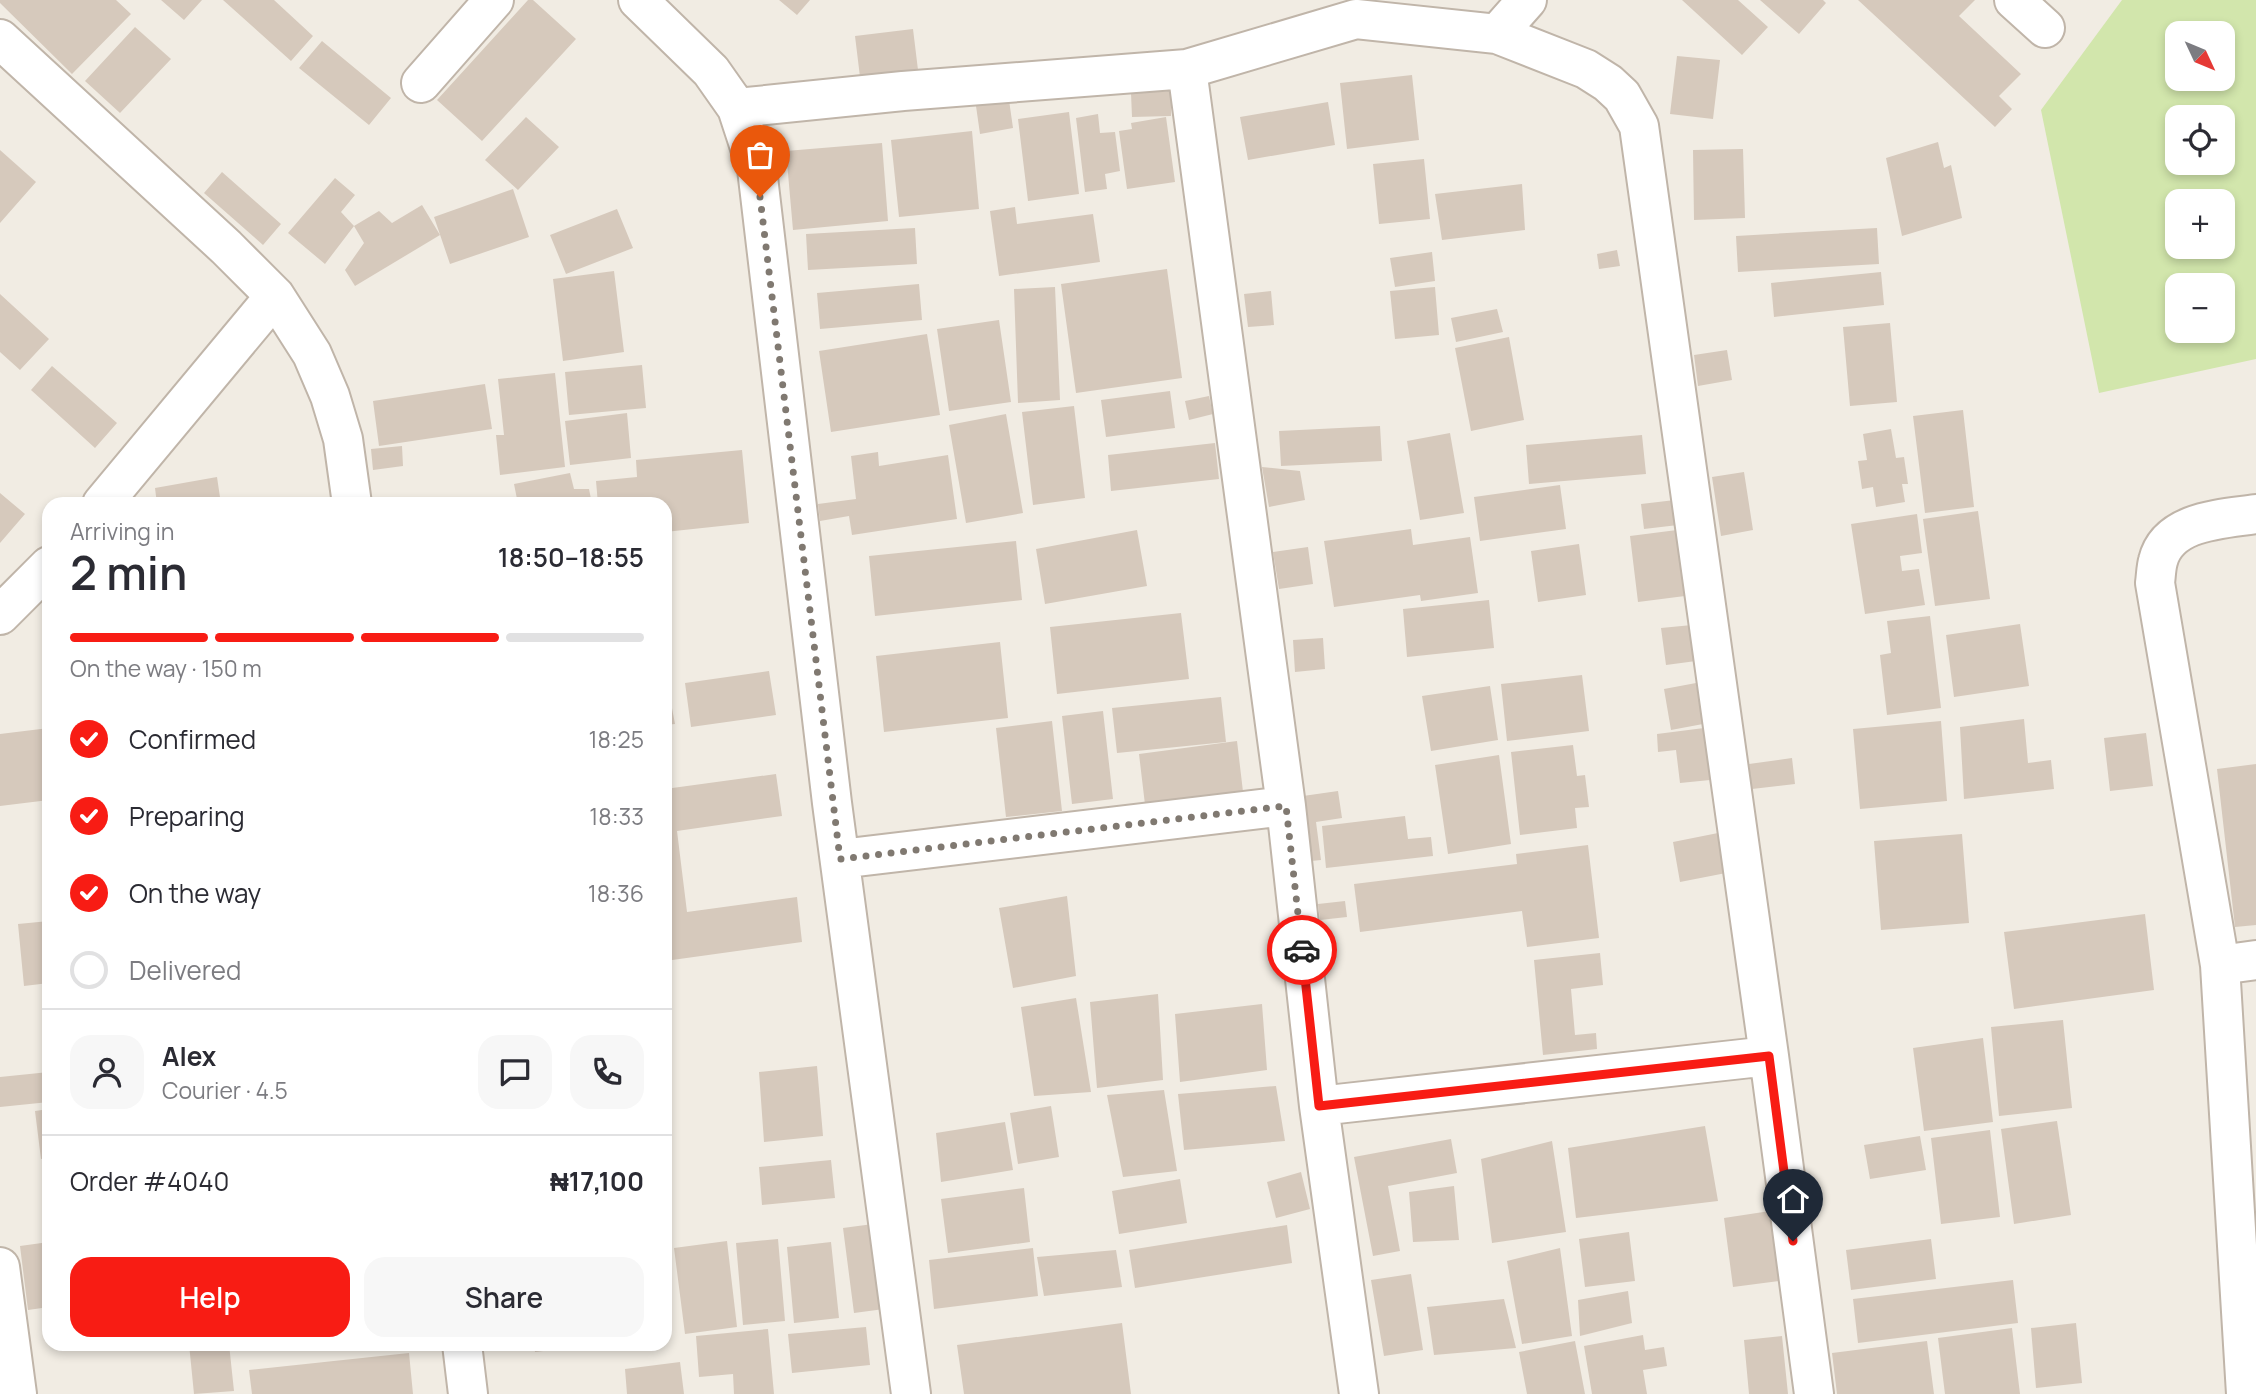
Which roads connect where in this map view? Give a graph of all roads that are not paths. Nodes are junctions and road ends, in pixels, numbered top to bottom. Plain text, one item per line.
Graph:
1 (494, 0) edge
2 (638, 0) edge
3 (1527, 0) edge
4 (2014, 0) edge
5 (1345, 10) edge
6 (2045, 27) dead end
7 (1497, 34) junction
8 (0, 39) edge
9 (1187, 69) junction
10 (421, 83) dead end
11 (737, 108) junction
12 (275, 296) junction
13 (108, 497) edge
14 (351, 497) edge
15 (2256, 514) edge
16 (42, 573) edge
17 (0, 615) edge
18 (1286, 806) junction
19 (840, 859) junction
20 (2238, 962) edge
21 (1769, 1056) junction
22 (1319, 1106) junction
23 (0, 1267) edge
24 (463, 1351) edge
25 (17, 1394) edge
26 (468, 1394) edge
27 (911, 1394) edge
28 (1359, 1394) edge
29 (1814, 1394) edge
30 (2246, 1394) edge

1 - 10 street
2 - 11 street
3 - 7 street
4 - 6 street
5 - 7 street
5 - 9 street
7 - 21 street
8 - 12 street
9 - 11 street
9 - 18 street
11 - 19 street
12 - 13 street
12 - 14 street
15 - 20 street
16 - 17 street
18 - 19 street
18 - 22 street
19 - 27 street
20 - 30 street
21 - 22 street
21 - 29 street
22 - 28 street
23 - 25 street
24 - 26 street

